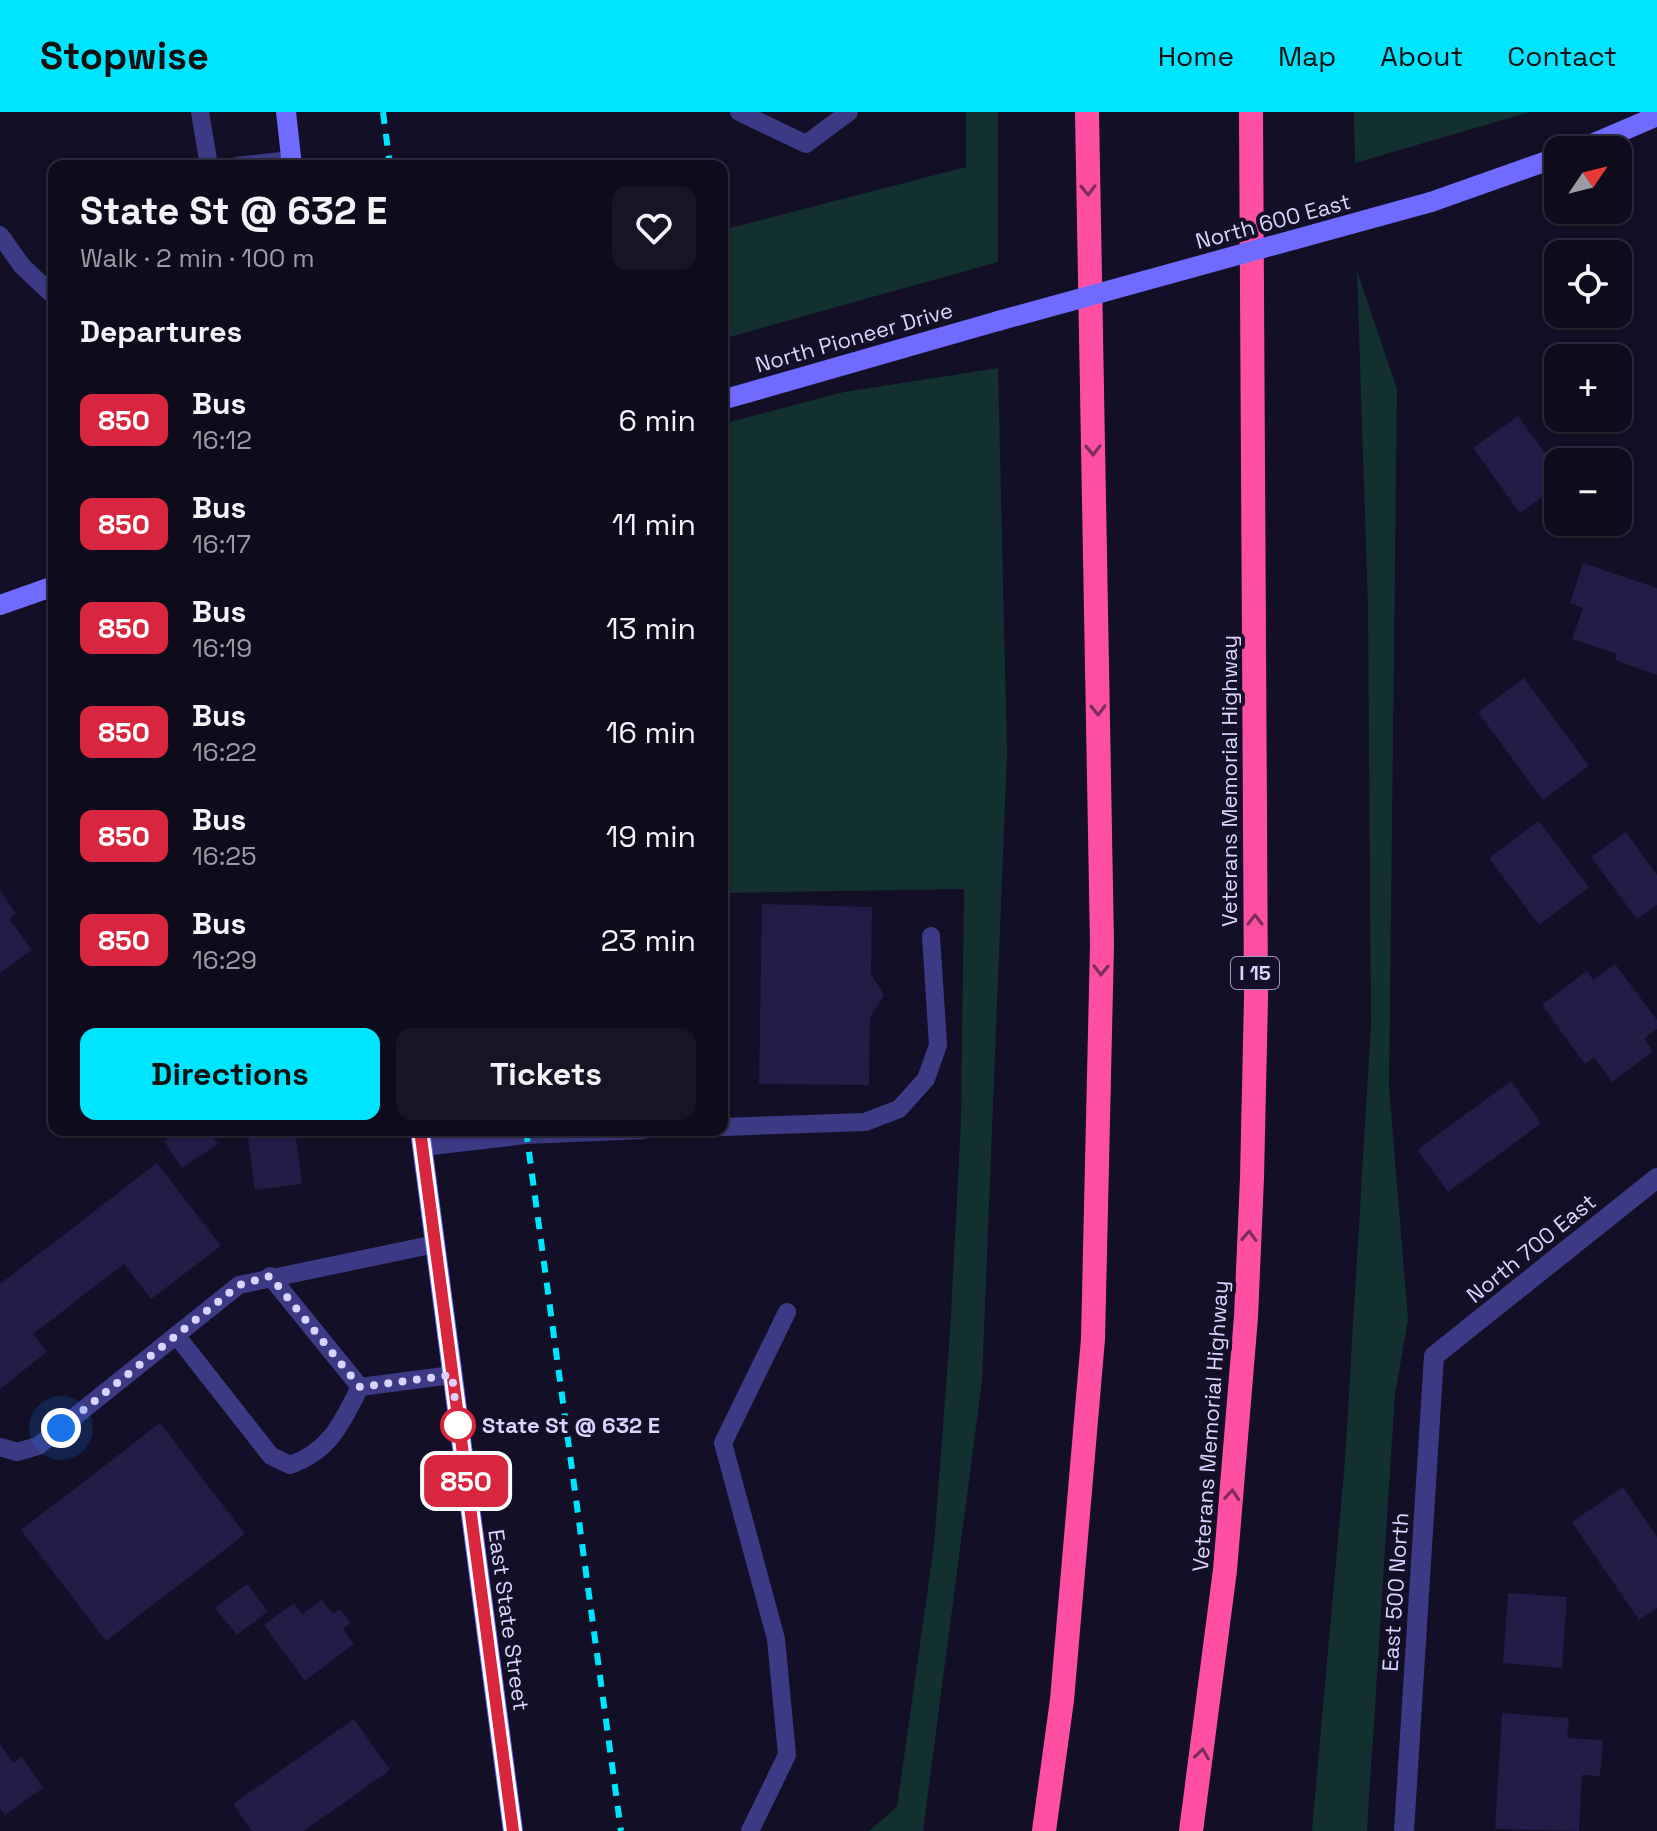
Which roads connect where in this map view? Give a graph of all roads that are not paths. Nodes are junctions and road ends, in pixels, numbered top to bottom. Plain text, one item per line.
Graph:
1 (200, 112) edge
2 (286, 112) edge
3 (739, 112) edge
4 (849, 112) edge
5 (1087, 112) edge
6 (1251, 112) edge
7 (1657, 116) edge
8 (1611, 136) edge
9 (208, 160) edge
10 (292, 160) edge
11 (1544, 162) edge
12 (0, 235) edge
13 (48, 290) edge
14 (998, 321) joint
15 (728, 398) edge
16 (48, 588) edge
17 (0, 605) edge
18 (931, 936) dead end
19 (728, 1127) edge
20 (491, 1136) edge
21 (422, 1138) edge
22 (1657, 1178) edge
23 (435, 1244) junction
24 (270, 1276) junction
25 (787, 1312) dead end
26 (176, 1335) junction
27 (1434, 1356) joint
28 (452, 1375) junction
29 (360, 1387) junction
30 (0, 1447) edge
31 (513, 1831) edge
32 (750, 1831) edge
33 (1044, 1831) edge
34 (1191, 1831) edge
35 (1404, 1831) edge

1 - 9 lane
2 - 10 street
3 - 4 lane
5 -> 33 highway
34 -> 6 highway, Veterans Memorial Highway / I 15
7 - 8 street
11 - 14 street, North 600 East, bridge
12 - 13 lane
14 - 15 street, North Pioneer Drive
16 - 17 street
18 - 19 lane
20 - 21 lane
21 - 23 street, East State Street
22 - 27 street, North 700 East
23 - 24 lane
23 - 28 street, East State Street
24 - 26 lane
24 - 29 lane
25 - 32 lane
26 - 29 lane
26 - 30 lane
27 - 35 street, East 500 North
28 - 29 lane
28 - 31 street, East State Street

